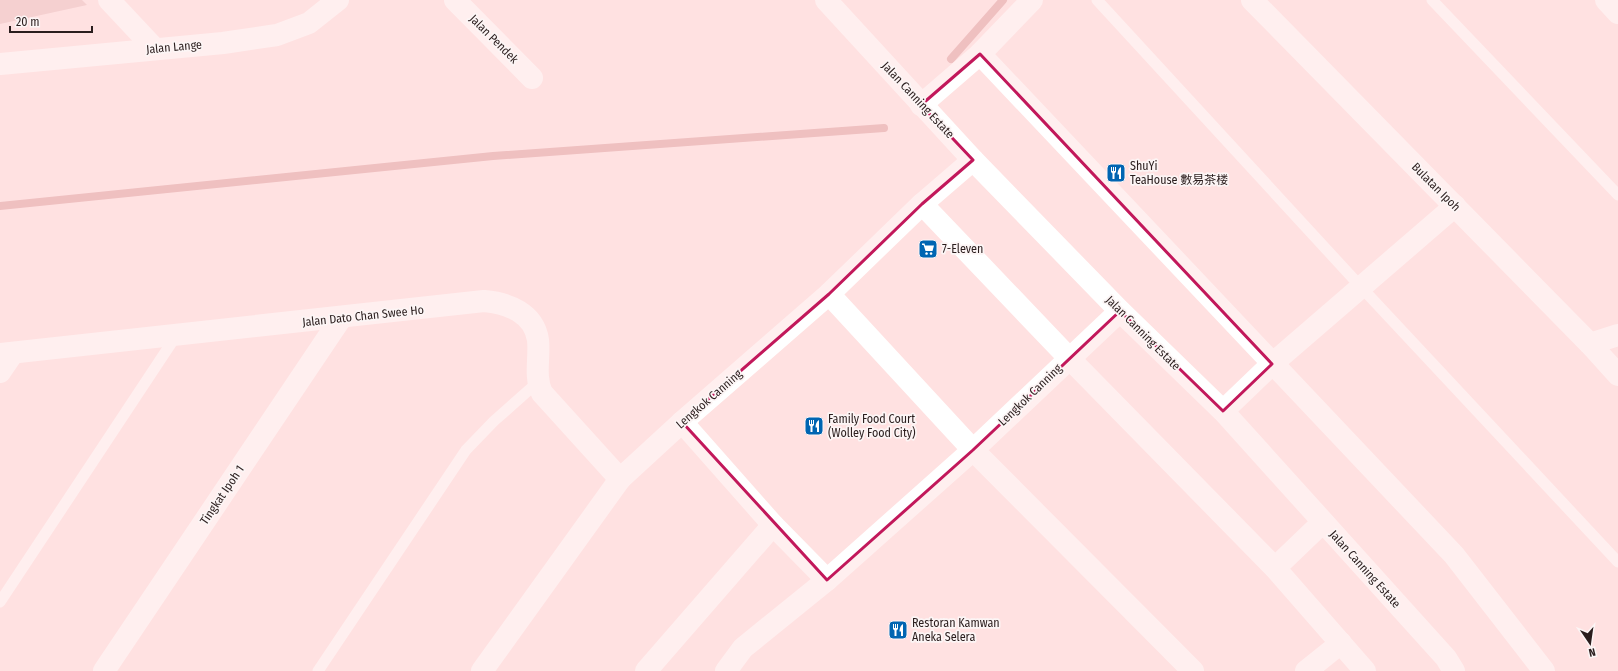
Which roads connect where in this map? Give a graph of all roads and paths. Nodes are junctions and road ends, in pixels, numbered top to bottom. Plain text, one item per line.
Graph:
1 (109, 0) edge
2 (338, 0) edge
3 (455, 0) edge
4 (826, 0) edge
5 (1032, 0) edge
6 (1097, 0) edge
7 (1252, 0) edge
8 (1432, 0) edge
9 (1606, 0) edge
10 (1618, 13) edge
11 (155, 49) junction
12 (980, 54) junction
13 (0, 64) edge
14 (532, 78) dead end
15 (921, 105) junction
16 (973, 160) junction
17 (1618, 195) edge
18 (922, 204) junction
19 (1455, 206) junction
20 (1361, 287) junction
21 (829, 294) junction
22 (1120, 311) junction
23 (341, 318) junction
24 (1618, 334) edge
25 (176, 336) junction
26 (1590, 344) junction
27 (7, 353) edge
28 (1069, 358) junction
29 (1272, 364) junction
30 (0, 372) edge
31 (1618, 375) edge
32 (538, 382) junction
33 (1223, 411) junction
34 (682, 422) junction
35 (973, 450) junction
36 (620, 479) junction
37 (1323, 522) junction
38 (773, 525) junction
39 (1618, 562) edge
40 (1275, 568) junction
41 (827, 580) junction
42 (0, 602) edge
43 (1341, 643) junction
44 (104, 671) edge
45 (318, 671) edge
46 (482, 671) edge
47 (646, 671) edge
48 (726, 671) edge
49 (1193, 671) edge
50 (1306, 671) edge
51 (1365, 671) edge
52 (1454, 671) edge
53 (1544, 671) edge

1 - 11 street
2 - 11 street, Jalan Lange
3 - 14 street, Jalan Pendek
4 - 15 street, Jalan Canning Estate
5 - 12 street
6 - 20 lane
7 - 19 street, Bulatan Ipoh
8 - 17 lane
9 - 10 street
11 - 13 street, Jalan Lange
12 - 15 street
12 - 29 street
15 - 16 street, Jalan Canning Estate
16 - 18 street, Lengkok Canning
16 - 22 street, Jalan Canning Estate
18 - 21 street, Lengkok Canning
18 - 28 street
19 - 20 street
19 - 26 street, Bulatan Ipoh
20 - 29 street
20 - 39 lane
21 - 34 street, Lengkok Canning
21 - 35 street
22 - 28 street, Lengkok Canning
22 - 33 street, Jalan Canning Estate
23 - 25 street, Jalan Dato Chan Swee Ho
23 - 32 street, Jalan Dato Chan Swee Ho
23 - 44 street, Tingkat Ipoh 1
24 - 26 street
25 - 27 street, Jalan Dato Chan Swee Ho
25 - 42 lane
26 - 31 street, Bulatan Ipoh
27 - 30 street
28 - 35 street, Lengkok Canning
28 - 40 street
29 - 33 street
29 - 53 street
32 - 36 street, Jalan Dato Chan Swee Ho
32 - 45 lane
33 - 37 street, Jalan Canning Estate
34 - 36 street, Lengkok Canning
34 - 38 street
35 - 41 street, Lengkok Canning
35 - 49 street
36 - 46 street, Lengkok Canning
37 - 40 street
37 - 52 street, Jalan Canning Estate
38 - 41 street
38 - 47 street
40 - 43 street
41 - 48 street, Lengkok Canning
43 - 50 street
43 - 51 street

